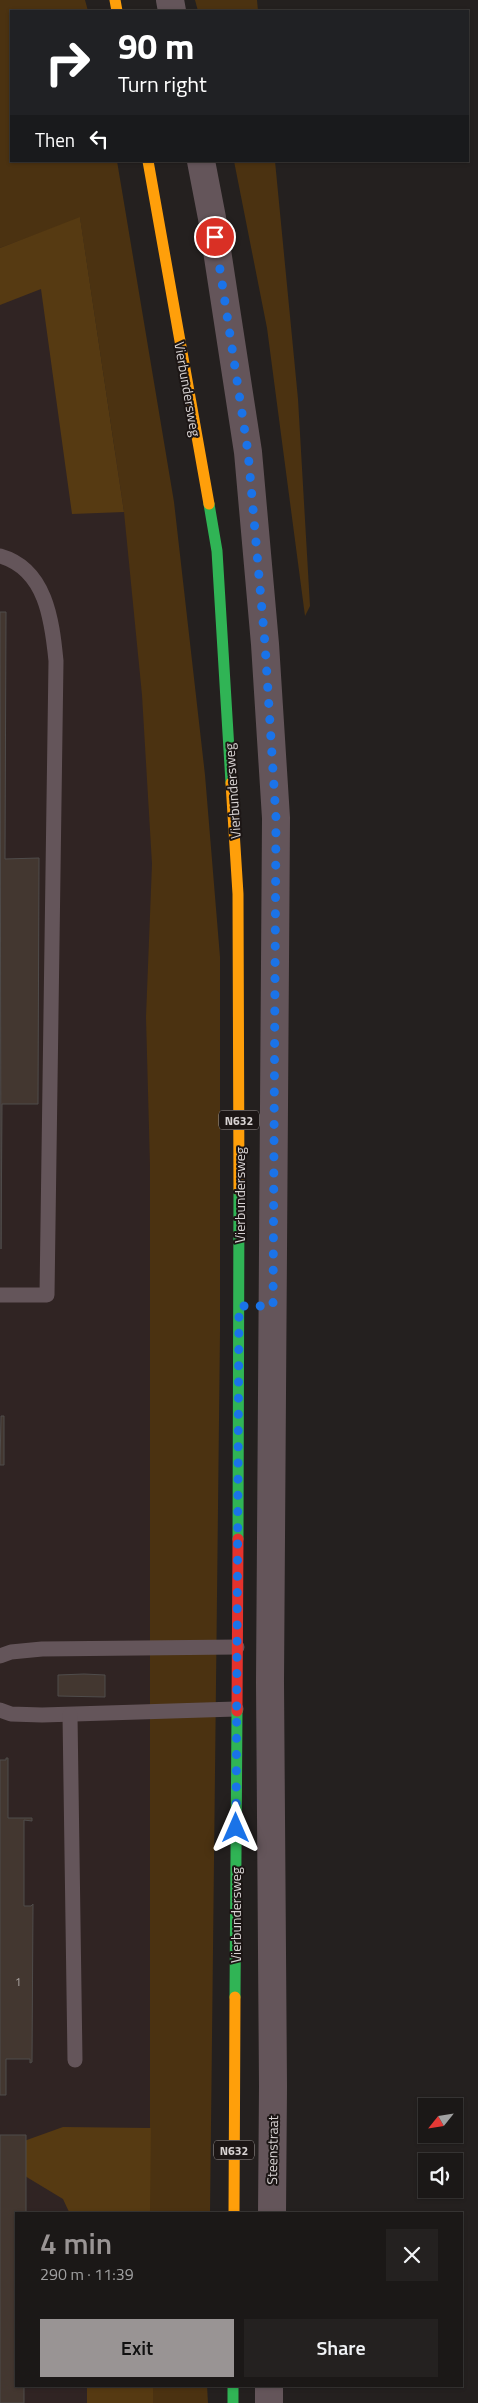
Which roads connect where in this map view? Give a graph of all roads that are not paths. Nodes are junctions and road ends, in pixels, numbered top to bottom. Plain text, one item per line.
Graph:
1 (148, 162) edge
2 (201, 162) edge
3 (0, 556) edge
4 (0, 1295) edge
5 (239, 1306) junction
6 (273, 1306) junction
7 (237, 1647) junction
8 (0, 1656) edge
9 (236, 1709) junction
10 (0, 1710) edge
11 (70, 1715) junction
12 (75, 2060) dead end
13 (234, 2212) edge
14 (272, 2212) edge
15 (233, 2387) edge
16 (269, 2387) edge
17 (233, 2403) edge
18 (269, 2403) edge

1 - 5 main road, Vierbundersweg / N632
2 - 6 street
3 - 4 lane
5 - 6 street
5 - 7 main road, Vierbundersweg / N632
6 - 14 street, Steenstraat
7 - 8 lane
7 - 9 main road, Vierbundersweg / N632
9 - 11 lane
9 - 13 main road, Vierbundersweg / N632
10 - 11 lane
11 - 12 lane
15 - 17 main road
16 - 18 street

